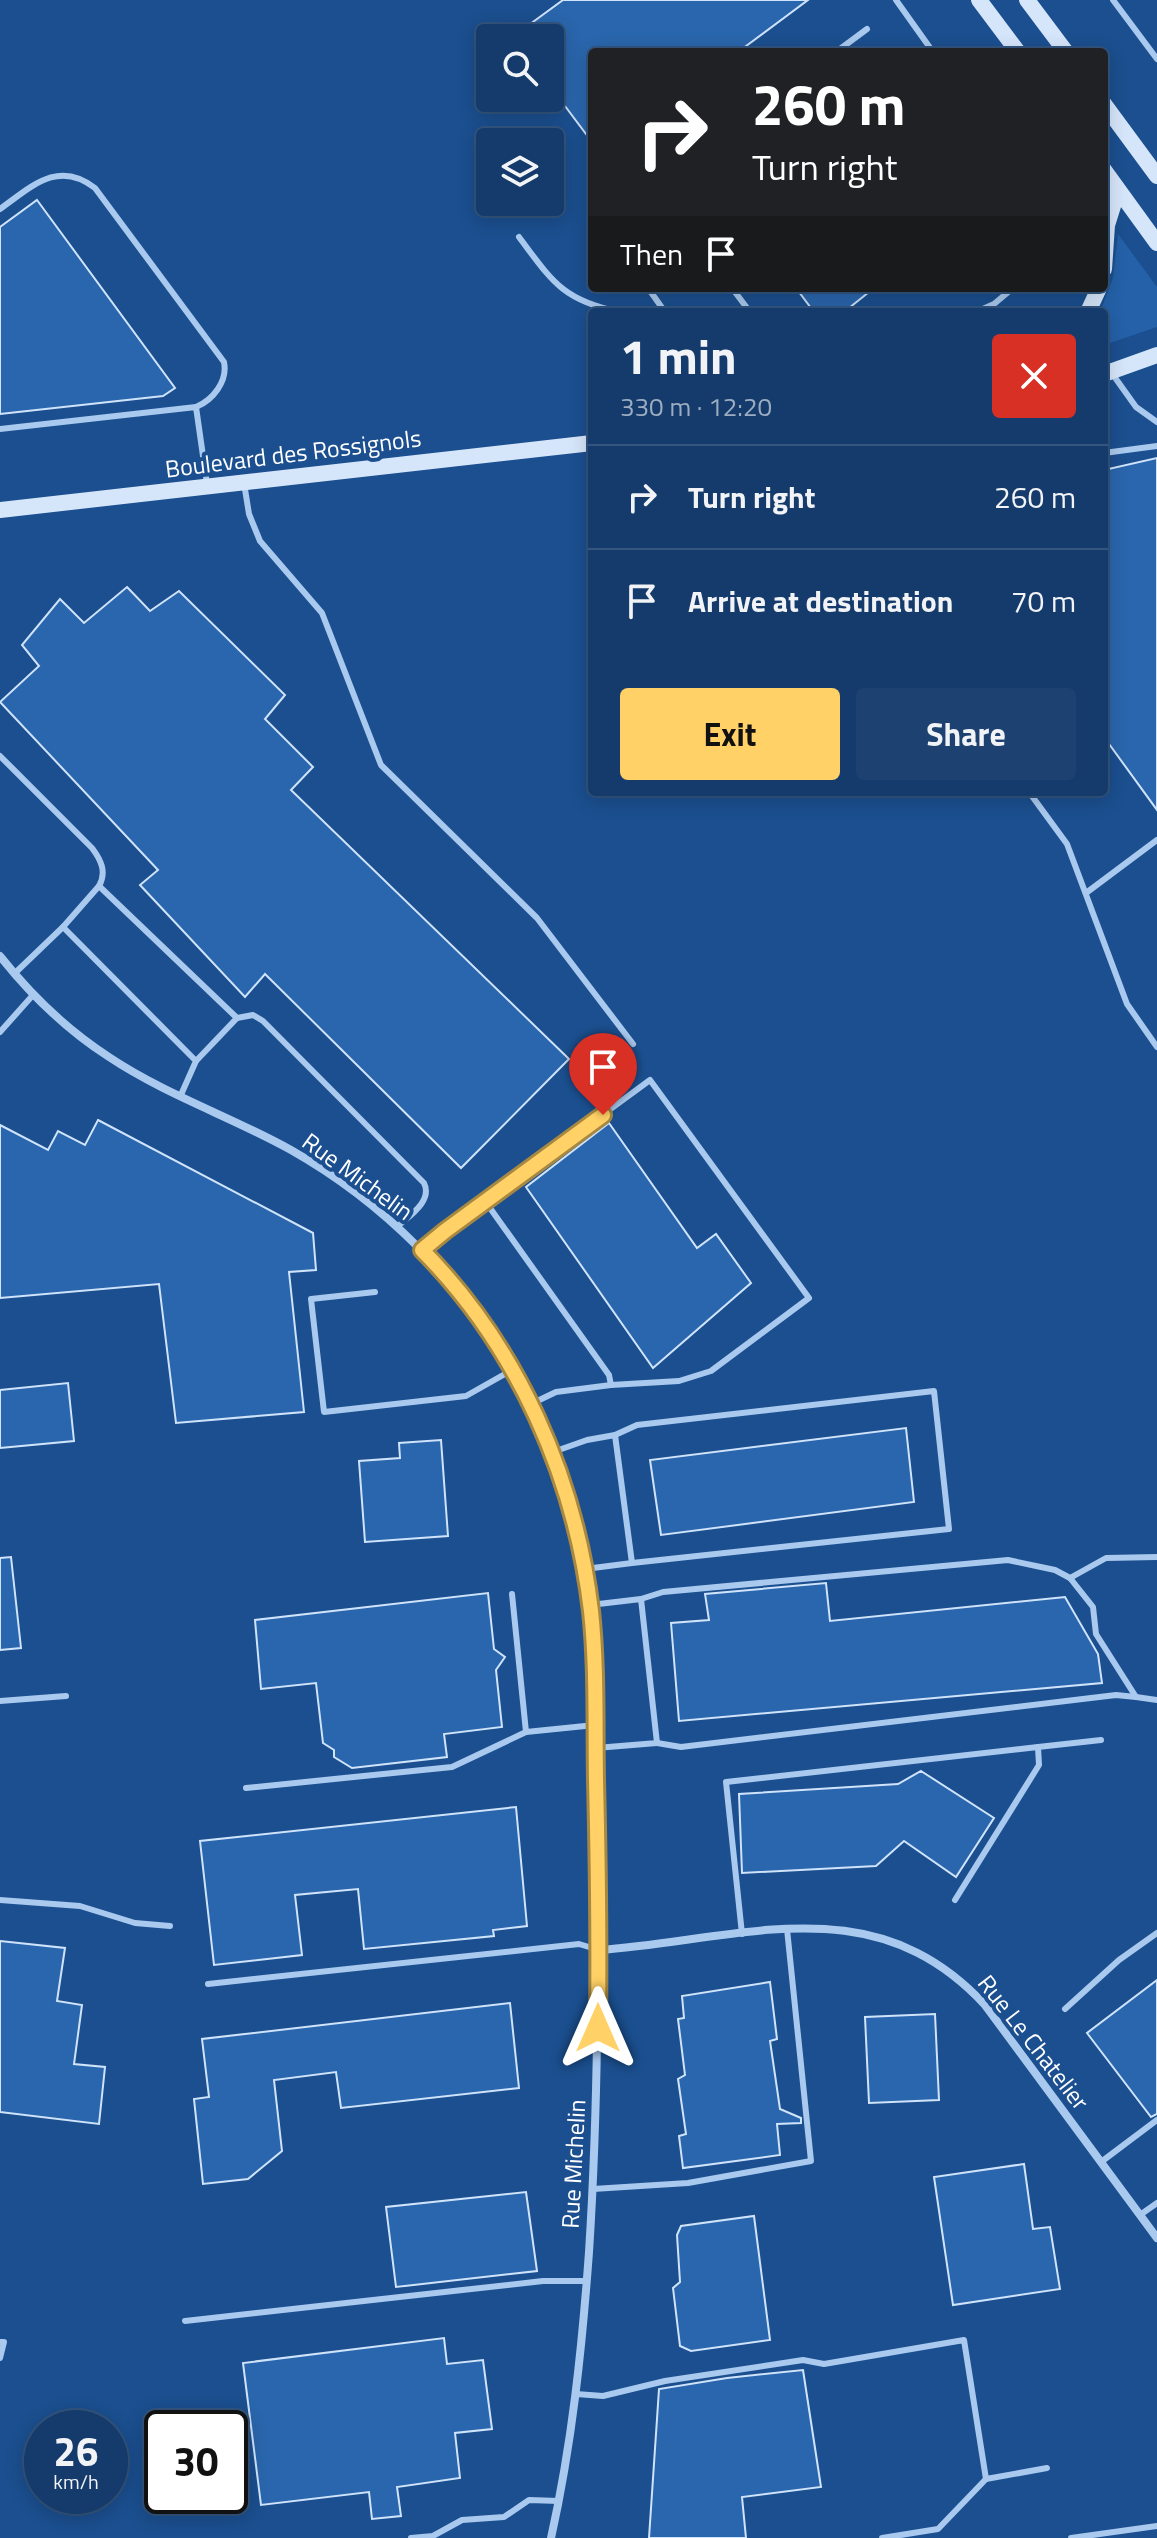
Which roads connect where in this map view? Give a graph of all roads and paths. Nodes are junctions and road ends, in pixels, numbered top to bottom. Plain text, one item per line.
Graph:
1 (896, 0) edge
2 (979, 0) edge
3 (1027, 0) edge
4 (1113, 0) edge
5 (867, 29) dead end
6 (841, 48) edge
7 (930, 48) edge
8 (1015, 48) edge
9 (1063, 48) edge
10 (1157, 59) edge
11 (1108, 109) edge
12 (1108, 176) edge
13 (1157, 176) edge
14 (1118, 190) junction
15 (0, 209) edge
16 (1108, 222) edge
17 (519, 237) dead end
18 (1157, 243) edge
19 (1008, 292) edge
20 (602, 308) edge
21 (985, 308) edge
22 (1153, 360) edge
23 (1108, 373) edge
24 (1108, 374) edge
25 (196, 407) junction
26 (1157, 422) edge
27 (0, 429) edge
28 (588, 443) edge
29 (1157, 446) edge
30 (1108, 452) edge
31 (244, 483) junction
32 (207, 487) junction
33 (0, 510) edge
34 (0, 756) edge
35 (1032, 796) edge
36 (1157, 840) edge
37 (99, 886) junction
38 (1086, 893) junction
39 (63, 927) junction
40 (0, 956) edge
41 (14, 974) junction
42 (33, 995) junction
43 (237, 1018) junction
44 (0, 1032) edge
45 (633, 1044) dead end
46 (1156, 1044) edge
47 (196, 1061) junction
48 (180, 1097) junction
49 (485, 1201) junction
50 (397, 1227) junction
51 (422, 1250) junction
52 (375, 1292) dead end
53 (512, 1370) junction
54 (611, 1385) junction
55 (531, 1404) junction
56 (615, 1435) junction
57 (553, 1452) junction
58 (1157, 1557) edge
59 (632, 1563) junction
60 (585, 1569) junction
61 (1070, 1578) junction
62 (512, 1594) dead end
63 (641, 1599) junction
64 (590, 1605) junction
65 (66, 1696) dead end
66 (1136, 1697) junction
67 (1157, 1700) edge
68 (0, 1701) edge
69 (595, 1725) junction
70 (526, 1732) junction
71 (1101, 1740) dead end
72 (657, 1743) junction
73 (1038, 1747) junction
74 (596, 1748) junction
75 (246, 1788) dead end
76 (0, 1900) edge
77 (955, 1900) dead end
78 (170, 1926) dead end
79 (787, 1929) junction
80 (1157, 1933) edge
81 (742, 1934) junction
82 (599, 1950) junction
83 (208, 1984) dead end
84 (1065, 2009) dead end
85 (1157, 2120) edge
86 (1101, 2162) junction
87 (593, 2189) junction
88 (1157, 2203) edge
89 (1140, 2215) junction
90 (1157, 2238) edge
91 (587, 2281) junction
92 (185, 2321) dead end
93 (0, 2342) edge
94 (0, 2358) edge
95 (576, 2394) junction
96 (1047, 2468) dead end
97 (986, 2479) junction
98 (559, 2501) junction
99 (1157, 2526) edge
100 (411, 2538) edge
101 (551, 2538) edge
102 (882, 2538) edge
103 (1071, 2538) edge

1 - 7 lane
2 - 8 street
3 - 9 street
4 - 10 lane
5 - 6 lane
11 - 13 street
12 - 14 street
14 - 16 street
14 - 18 street
15 - 25 lane
17 - 20 lane
19 - 21 lane
22 - 23 street
24 - 26 lane
25 - 27 lane
25 - 32 lane
28 - 31 street, Boulevard des Rossignols
29 - 30 lane
31 - 32 street, Boulevard des Rossignols
31 - 45 lane
32 - 33 street, Boulevard des Rossignols
34 - 37 lane
35 - 38 lane
36 - 38 lane
37 - 39 lane
37 - 43 lane
38 - 46 lane
39 - 41 lane
39 - 47 lane
40 - 41 street, Rue Michelin
41 - 42 street, Rue Michelin
42 - 44 lane
42 - 48 street, Rue Michelin
43 - 47 lane
43 - 50 lane
47 - 48 lane
48 - 50 street, Rue Michelin
49 - 51 lane
49 - 54 lane
49 - 54 lane
50 - 51 street, Rue Michelin
51 - 53 street, Rue Michelin
52 - 53 lane
53 - 55 street, Rue Michelin
54 - 55 lane
55 - 57 street, Rue Michelin
56 - 57 lane
56 - 59 lane
56 - 59 lane
57 - 60 street, Rue Michelin
58 - 61 lane
59 - 60 lane
60 - 64 street, Rue Michelin
61 - 63 lane
61 - 66 lane
62 - 70 lane
63 - 64 lane
63 - 72 lane
64 - 69 street, Rue Michelin
65 - 68 lane
66 - 67 lane
66 - 72 lane
69 - 70 lane
69 - 74 street, Rue Michelin
70 - 75 lane
71 - 73 lane
72 - 74 lane
73 - 77 lane
73 - 81 lane
74 - 82 street, Rue Michelin
76 - 78 lane
79 - 81 street, Rue Le Chatelier
79 - 86 street, Rue Le Chatelier
79 - 87 lane
80 - 84 lane
81 - 82 street, Rue Le Chatelier
82 - 83 lane
82 - 87 street, Rue Michelin
85 - 86 lane
86 - 89 street, Rue Le Chatelier
87 - 91 street, Rue Michelin
88 - 89 lane
89 - 90 street, Rue Le Chatelier
91 - 92 lane
91 - 95 street, Rue Michelin
93 - 94 lane
95 - 97 lane
95 - 98 street, Rue Michelin
96 - 97 lane
97 - 102 lane
98 - 100 lane
98 - 101 street, Rue Michelin
99 - 103 lane

